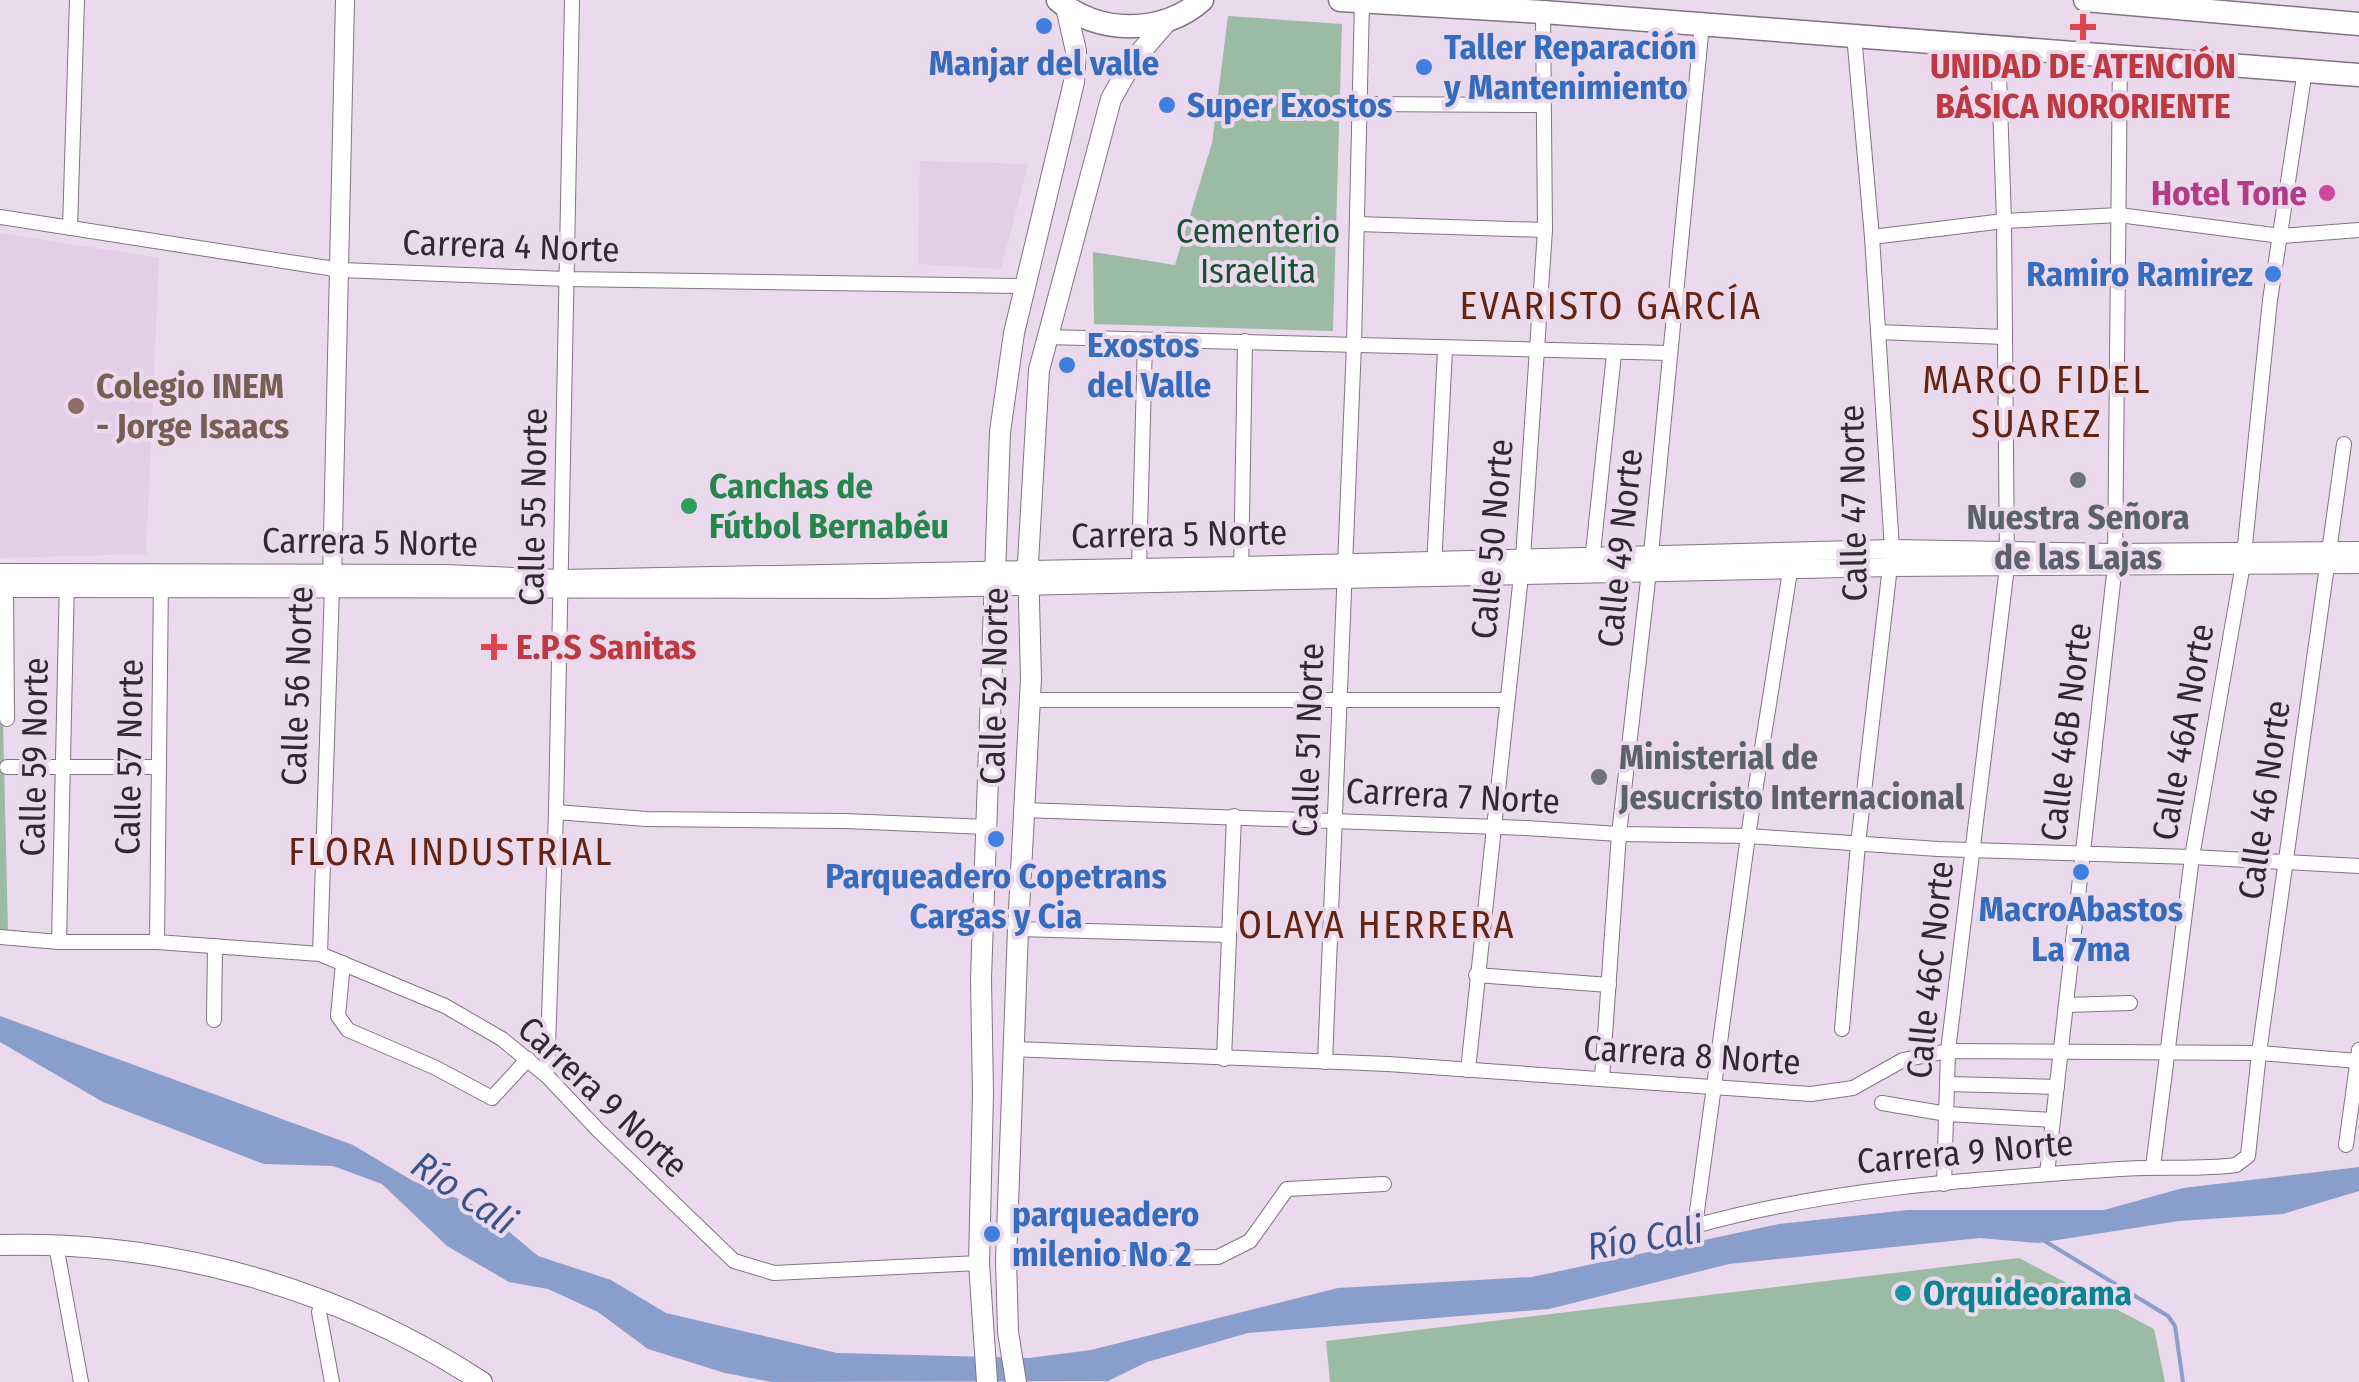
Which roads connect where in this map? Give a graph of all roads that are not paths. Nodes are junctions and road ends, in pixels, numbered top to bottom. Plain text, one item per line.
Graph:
1 (77, 0) edge
2 (345, 0) edge
3 (572, 0) edge
4 (1340, 0) edge
5 (2085, 0) edge
6 (1362, 1) edge
7 (1058, 2) edge
8 (1202, 2) edge
9 (2255, 6) edge
10 (1544, 12) junction
11 (1168, 20) junction
12 (1702, 24) junction
13 (2359, 24) edge
14 (1854, 35) junction
15 (1998, 45) junction
16 (2120, 55) junction
17 (2305, 70) junction
18 (2359, 75) edge
19 (1360, 104) junction
20 (1543, 105) junction
21 (2119, 215) junction
22 (0, 217) edge
23 (2004, 221) junction
24 (1357, 224) junction
25 (70, 228) junction
26 (1545, 230) junction
27 (2359, 230) edge
28 (2282, 236) junction
29 (1872, 237) junction
30 (341, 270) junction
31 (567, 279) junction
32 (1025, 286) junction
33 (1878, 332) junction
34 (1046, 337) junction
35 (2004, 337) junction
36 (1145, 341) junction
37 (1245, 341) junction
38 (1354, 344) junction
39 (1445, 350) junction
40 (1537, 352) junction
41 (1614, 354) junction
42 (1670, 354) junction
43 (1000, 432) junction
44 (1035, 441) junction
45 (2344, 444) dead end
46 (2359, 551) edge
47 (1892, 558) junction
48 (2244, 558) junction
49 (2007, 559) junction
50 (2115, 559) junction
51 (1792, 560) junction
52 (2328, 560) junction
53 (1649, 563) junction
54 (1592, 564) junction
55 (2359, 564) edge
56 (1522, 566) junction
57 (1140, 568) junction
58 (1434, 568) junction
59 (1343, 571) junction
60 (1241, 574) junction
61 (1013, 579) junction
62 (332, 580) junction
63 (67, 581) junction
64 (161, 581) junction
65 (2, 583) edge
66 (561, 584) junction
67 (994, 678) junction
68 (1030, 689) junction
69 (1506, 700) junction
70 (1340, 702) junction
71 (7, 720) dead end
72 (64, 765) junction
73 (159, 766) junction
74 (8, 767) dead end
75 (1024, 810) junction
76 (556, 812) junction
77 (1234, 816) junction
78 (1336, 820) junction
79 (1492, 826) junction
80 (987, 827) junction
81 (1619, 834) junction
82 (1748, 836) junction
83 (1858, 844) junction
84 (1972, 851) junction
85 (2082, 854) junction
86 (2192, 857) junction
87 (2286, 863) junction
88 (2359, 866) edge
89 (1018, 929) junction
90 (1228, 936) junction
91 (0, 937) edge
92 (59, 942) junction
93 (156, 942) junction
94 (214, 946) junction
95 (320, 954) junction
96 (343, 963) junction
97 (1476, 975) junction
98 (1609, 984) junction
99 (2130, 1003) dead end
100 (2066, 1005) junction
101 (214, 1020) dead end
102 (1842, 1029) dead end
103 (1013, 1050) junction
104 (1948, 1050) junction
105 (2062, 1050) junction
106 (2359, 1050) edge
107 (2168, 1054) junction
108 (2259, 1054) junction
109 (528, 1059) junction
110 (1224, 1059) junction
111 (2358, 1060) edge
112 (1325, 1062) junction
113 (1468, 1070) junction
114 (547, 1076) junction
115 (1602, 1078) junction
116 (1948, 1084) junction
117 (2057, 1087) junction
118 (1715, 1088) junction
119 (1882, 1103) dead end
120 (1946, 1114) junction
121 (983, 1119) junction
122 (2053, 1120) junction
123 (1013, 1123) junction
124 (2346, 1145) dead end
125 (2243, 1162) joint
126 (2154, 1167) junction
127 (2047, 1174) junction
128 (1384, 1184) dead end
129 (1944, 1184) junction
130 (0, 1245) edge
131 (58, 1256) junction
132 (0, 1258) edge
133 (1006, 1260) junction
134 (979, 1263) junction
135 (319, 1312) junction
136 (82, 1382) edge
137 (332, 1382) edge
138 (459, 1382) edge
139 (482, 1382) edge
140 (988, 1382) edge
141 (1016, 1382) edge

1 - 25 street
2 - 30 street, Calle 56 Norte
3 - 31 street, Calle 55 Norte
4 - 6 main road
5 - 9 main road
6 - 10 main road
6 - 19 street, Calle 51 Norte
7 - 11 main road
7 - 32 main road, Calle 52 Norte
8 - 11 main road
9 - 13 main road
10 - 12 main road
10 - 20 street, Calle 50 Norte
11 - 34 main road, Calle 52 Norte
12 - 14 main road
12 - 42 street, Calle 49 Norte
14 - 15 main road
14 - 29 street, Calle 47 Norte
15 - 16 main road
15 - 23 street, Calle 46C Norte
16 - 17 main road
16 - 21 street, Calle 46B Norte
17 - 18 main road
17 - 28 street, Calle 46A Norte
19 - 20 street
19 - 24 street, Calle 51 Norte
20 - 26 street, Calle 50 Norte
21 - 23 street
21 - 28 street
21 - 50 street, Calle 46B Norte
22 - 25 street, Carrera 4 Norte
23 - 29 street
23 - 35 street, Calle 46C Norte
24 - 26 street
24 - 38 street, Calle 51 Norte
25 - 30 street, Carrera 4 Norte
26 - 40 street, Calle 50 Norte
27 - 28 street
28 - 48 street, Calle 46A Norte
29 - 33 street, Calle 47 Norte
30 - 31 street, Carrera 4 Norte
30 - 62 street, Calle 56 Norte
31 - 32 street, Carrera 4 Norte
31 - 66 street, Calle 55 Norte
32 - 43 main road, Calle 52 Norte
33 - 35 street
33 - 47 street, Calle 47 Norte
34 - 36 street
34 - 44 main road, Calle 52 Norte
35 - 49 street, Calle 46C Norte
36 - 37 street
36 - 57 street
37 - 38 street
37 - 60 street
38 - 39 street
38 - 59 street, Calle 51 Norte
39 - 40 street
39 - 58 street
40 - 41 street
40 - 56 street, Calle 50 Norte
41 - 42 street
41 - 54 street
42 - 53 street, Calle 49 Norte
43 - 44 main road
43 - 61 main road, Calle 52 Norte
44 - 61 main road, Calle 52 Norte
45 - 52 street, Calle 46 Norte
46 - 52 street, Carrera 5 Norte
47 - 49 street, Carrera 5 Norte
47 - 51 street, Carrera 5 Norte
47 - 83 street, Calle 47 Norte
48 - 50 street, Carrera 5 Norte
48 - 52 street, Carrera 5 Norte
48 - 86 street, Calle 46A Norte
49 - 50 street, Carrera 5 Norte
49 - 84 street, Calle 46C Norte
50 - 85 street, Calle 46B Norte
51 - 53 street, Carrera 5 Norte
51 - 82 street
52 - 55 street, Carrera 5 Norte
52 - 87 street, Calle 46 Norte
53 - 54 street, Carrera 5 Norte
53 - 81 street, Calle 49 Norte
54 - 56 street, Carrera 5 Norte
56 - 58 street, Carrera 5 Norte
56 - 69 street, Calle 50 Norte
57 - 60 street, Carrera 5 Norte
57 - 61 street, Carrera 5 Norte
58 - 59 street, Carrera 5 Norte
59 - 60 street, Carrera 5 Norte
59 - 70 street, Calle 51 Norte
60 - 61 street, Carrera 5 Norte
61 - 66 street, Carrera 5 Norte
61 - 67 main road, Calle 52 Norte
61 - 68 main road, Calle 52 Norte
62 - 64 street, Carrera 5 Norte
62 - 66 street, Carrera 5 Norte
62 - 95 street, Calle 56 Norte
63 - 64 street, Carrera 5 Norte
63 - 65 street, Carrera 5 Norte
63 - 72 street, Calle 59 Norte
64 - 73 street, Calle 57 Norte
65 - 71 street, Calle 59 Norte
66 - 76 street, Calle 55 Norte
67 - 68 main road
67 - 80 main road, Calle 52 Norte
68 - 70 street
68 - 75 main road, Calle 52 Norte
69 - 70 street
69 - 79 street, Calle 50 Norte
70 - 78 street, Calle 51 Norte
72 - 73 street
72 - 74 street
72 - 92 street, Calle 59 Norte
73 - 93 street, Calle 57 Norte
75 - 77 street, Carrera 7 Norte
75 - 89 main road, Calle 52 Norte
76 - 80 street
76 - 114 street, Calle 55 Norte
77 - 78 street, Carrera 7 Norte
77 - 90 street
78 - 79 street, Carrera 7 Norte
78 - 112 street, Calle 51 Norte
79 - 81 street, Carrera 7 Norte
79 - 97 street, Calle 50 Norte
80 - 121 main road, Calle 52 Norte
81 - 82 street, Carrera 7 Norte
81 - 98 street, Calle 49 Norte
82 - 83 street, Carrera 7 Norte
82 - 118 street
83 - 84 street, Carrera 7 Norte
83 - 102 street, Calle 47 Norte
84 - 85 street, Carrera 7 Norte
84 - 104 street, Calle 46C Norte
85 - 86 street, Carrera 7 Norte
85 - 100 street, Calle 46B Norte
86 - 87 street, Carrera 7 Norte
86 - 107 street, Calle 46A Norte
87 - 88 street, Carrera 7 Norte
87 - 108 street, Calle 46 Norte
89 - 90 street
89 - 103 main road, Calle 52 Norte
90 - 110 street
91 - 92 street, Carrera 9 Norte
92 - 93 street, Carrera 9 Norte
93 - 94 street, Carrera 9 Norte
94 - 95 street, Carrera 9 Norte
94 - 101 street
95 - 96 street, Carrera 9 Norte
96 - 109 street, Carrera 9 Norte
96 - 109 street
97 - 98 street
97 - 113 street, Calle 50 Norte
98 - 115 street, Calle 49 Norte
99 - 100 street
100 - 105 street, Calle 46B Norte
103 - 110 street, Carrera 8 Norte
103 - 123 main road, Calle 52 Norte
104 - 105 street, Carrera 8 Norte
104 - 116 street, Calle 46C Norte
104 - 118 street, Carrera 8 Norte
105 - 107 street, Carrera 8 Norte
105 - 117 street, Calle 46B Norte
106 - 111 street
107 - 108 street, Carrera 8 Norte
107 - 126 street, Calle 46A Norte
108 - 111 street, Carrera 8 Norte
108 - 125 street, Calle 46 Norte
109 - 114 street, Carrera 9 Norte
110 - 112 street, Carrera 8 Norte
111 - 124 street
112 - 113 street, Carrera 8 Norte
113 - 115 street, Carrera 8 Norte
114 - 134 street, Carrera 9 Norte
115 - 118 street, Carrera 8 Norte
116 - 117 street
116 - 120 street, Calle 46C Norte
117 - 122 street, Calle 46B Norte
118 - 129 street, Carrera 9 Norte
119 - 120 street
120 - 122 street
120 - 129 street, Calle 46C Norte
121 - 123 main road
121 - 134 main road, Calle 52 Norte
122 - 127 street, Calle 46B Norte
123 - 133 main road, Calle 52 Norte
125 - 126 street, Carrera 9 Norte
126 - 127 street, Carrera 9 Norte
127 - 129 street, Carrera 9 Norte
128 - 133 street
130 - 139 main road
131 - 132 main road
131 - 135 main road
131 - 136 street
133 - 141 main road, Calle 52 Norte
134 - 140 main road, Calle 52 Norte
135 - 137 street
135 - 138 main road

